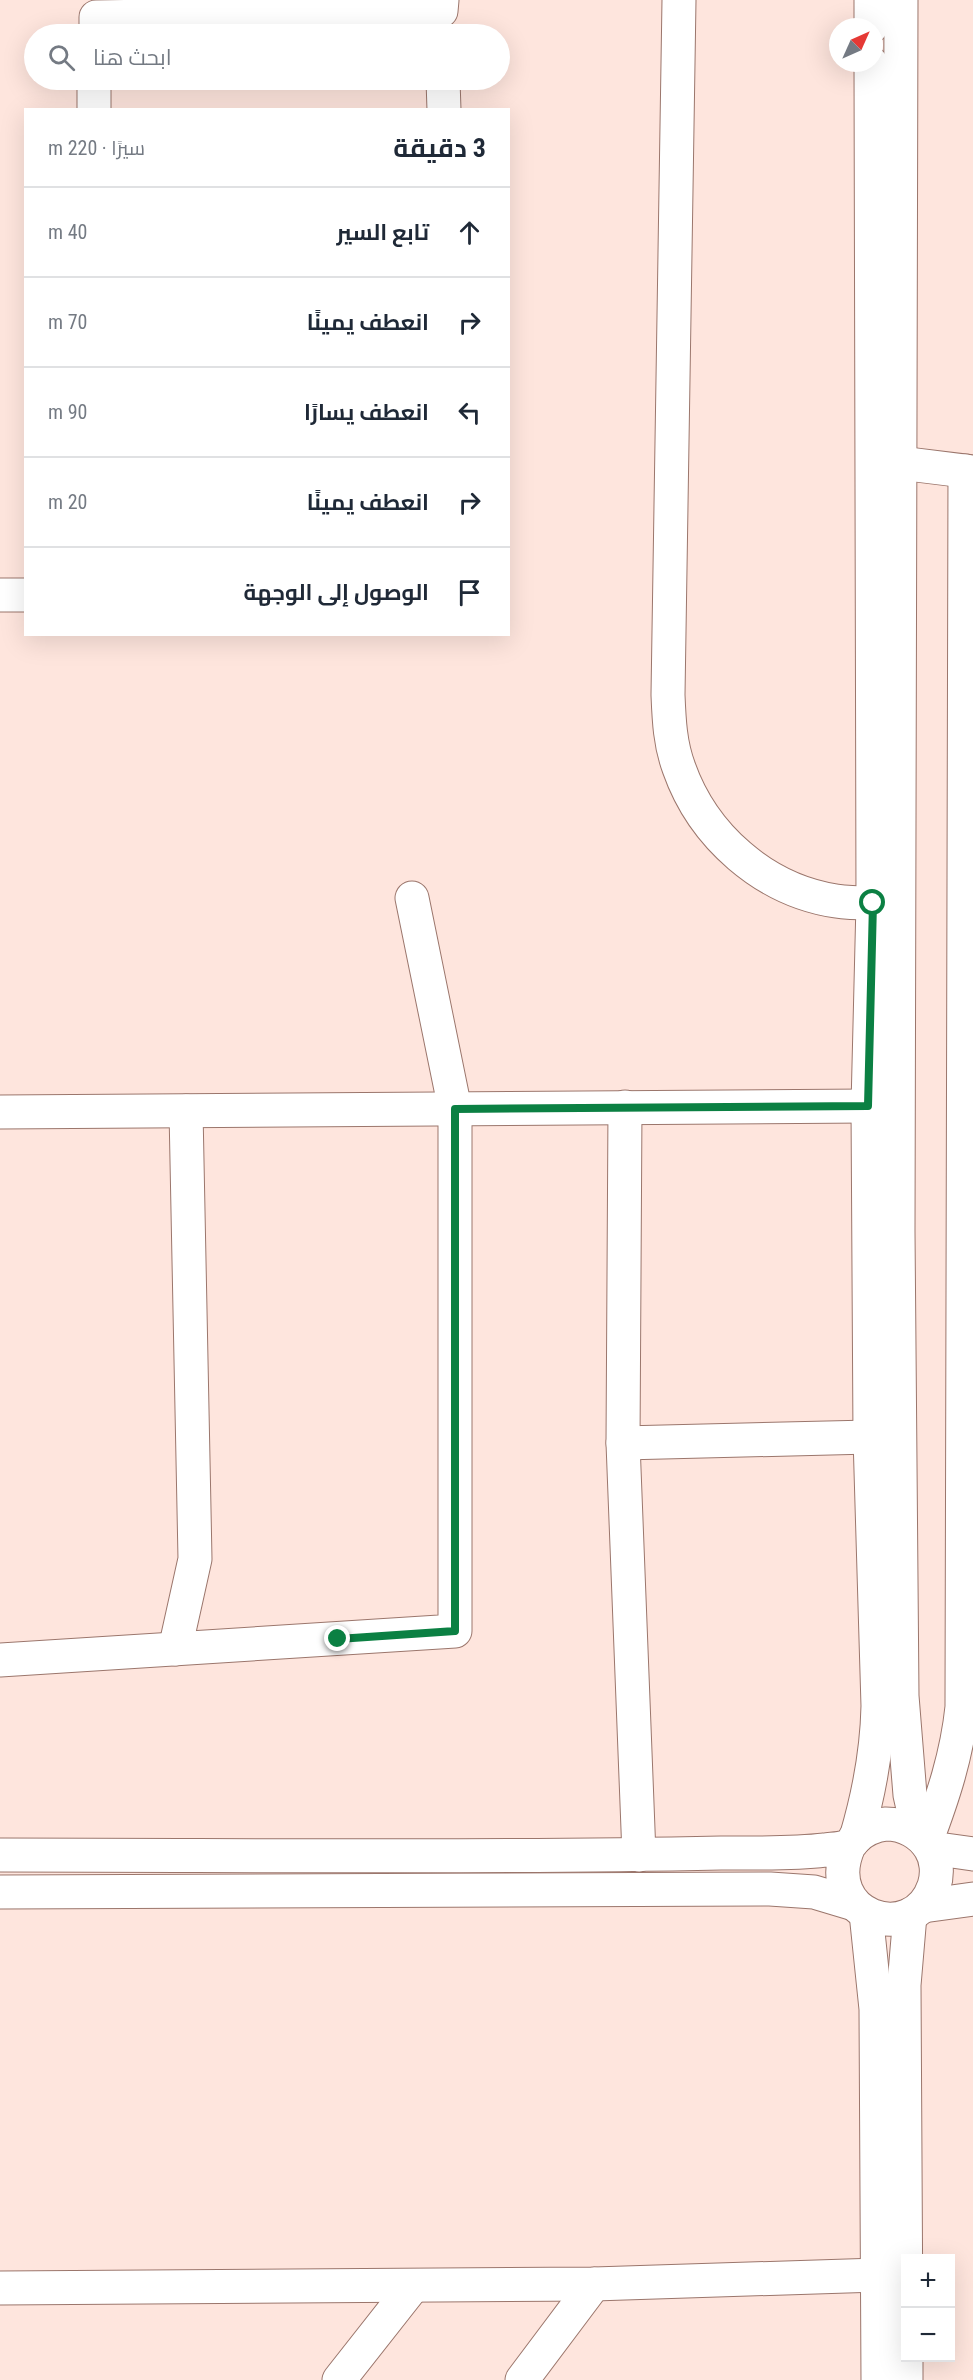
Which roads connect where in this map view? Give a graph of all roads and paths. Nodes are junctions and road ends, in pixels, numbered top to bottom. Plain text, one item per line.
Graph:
1 (679, 0) edge
2 (871, 0) edge
3 (901, 0) edge
4 (441, 15) edge
5 (871, 18) edge
6 (96, 24) edge
7 (871, 72) edge
8 (94, 90) edge
9 (443, 90) edge
10 (94, 108) edge
11 (444, 108) edge
12 (900, 463) junction
13 (969, 471) edge
14 (0, 595) edge
15 (24, 595) edge
16 (412, 898) dead end
17 (873, 903) junction
18 (868, 1106) junction
19 (625, 1107) junction
20 (455, 1109) junction
21 (186, 1111) junction
22 (0, 1112) edge
23 (870, 1437) junction
24 (623, 1443) junction
25 (176, 1649) junction
26 (0, 1660) edge
27 (852, 1842) junction
28 (925, 1842) junction
29 (973, 1854) edge
30 (0, 1855) edge
31 (639, 1855) junction
32 (0, 1892) edge
33 (973, 1899) edge
34 (860, 1909) junction
35 (916, 1911) junction
36 (878, 2275) junction
37 (594, 2284) junction
38 (413, 2286) junction
39 (0, 2288) edge
40 (906, 2308) edge
41 (906, 2362) edge
42 (339, 2380) edge
43 (522, 2380) edge
44 (878, 2380) edge
45 (906, 2380) edge

1 - 17 street
2 - 5 street
3 - 12 street
4 - 6 street
7 - 17 street
8 - 10 street
9 - 11 street
12 - 13 street
12 - 28 street
13 - 28 street
14 - 15 street
16 - 20 street
17 - 18 street
18 - 19 street
18 - 23 street
19 - 20 street
19 - 24 street
20 - 21 street
20 - 25 street
21 - 22 street
21 - 25 street
23 - 24 street
23 - 27 street
24 - 31 street
25 - 26 street
27 - 28 street
27 - 31 street
27 - 34 street
28 - 29 street
28 - 35 street
30 - 31 street
32 - 34 street
33 - 35 street
34 - 35 street
34 - 36 street
35 - 40 street
36 - 37 street
36 - 44 street
37 - 38 street
37 - 43 street
38 - 39 street
38 - 42 street
41 - 45 street

